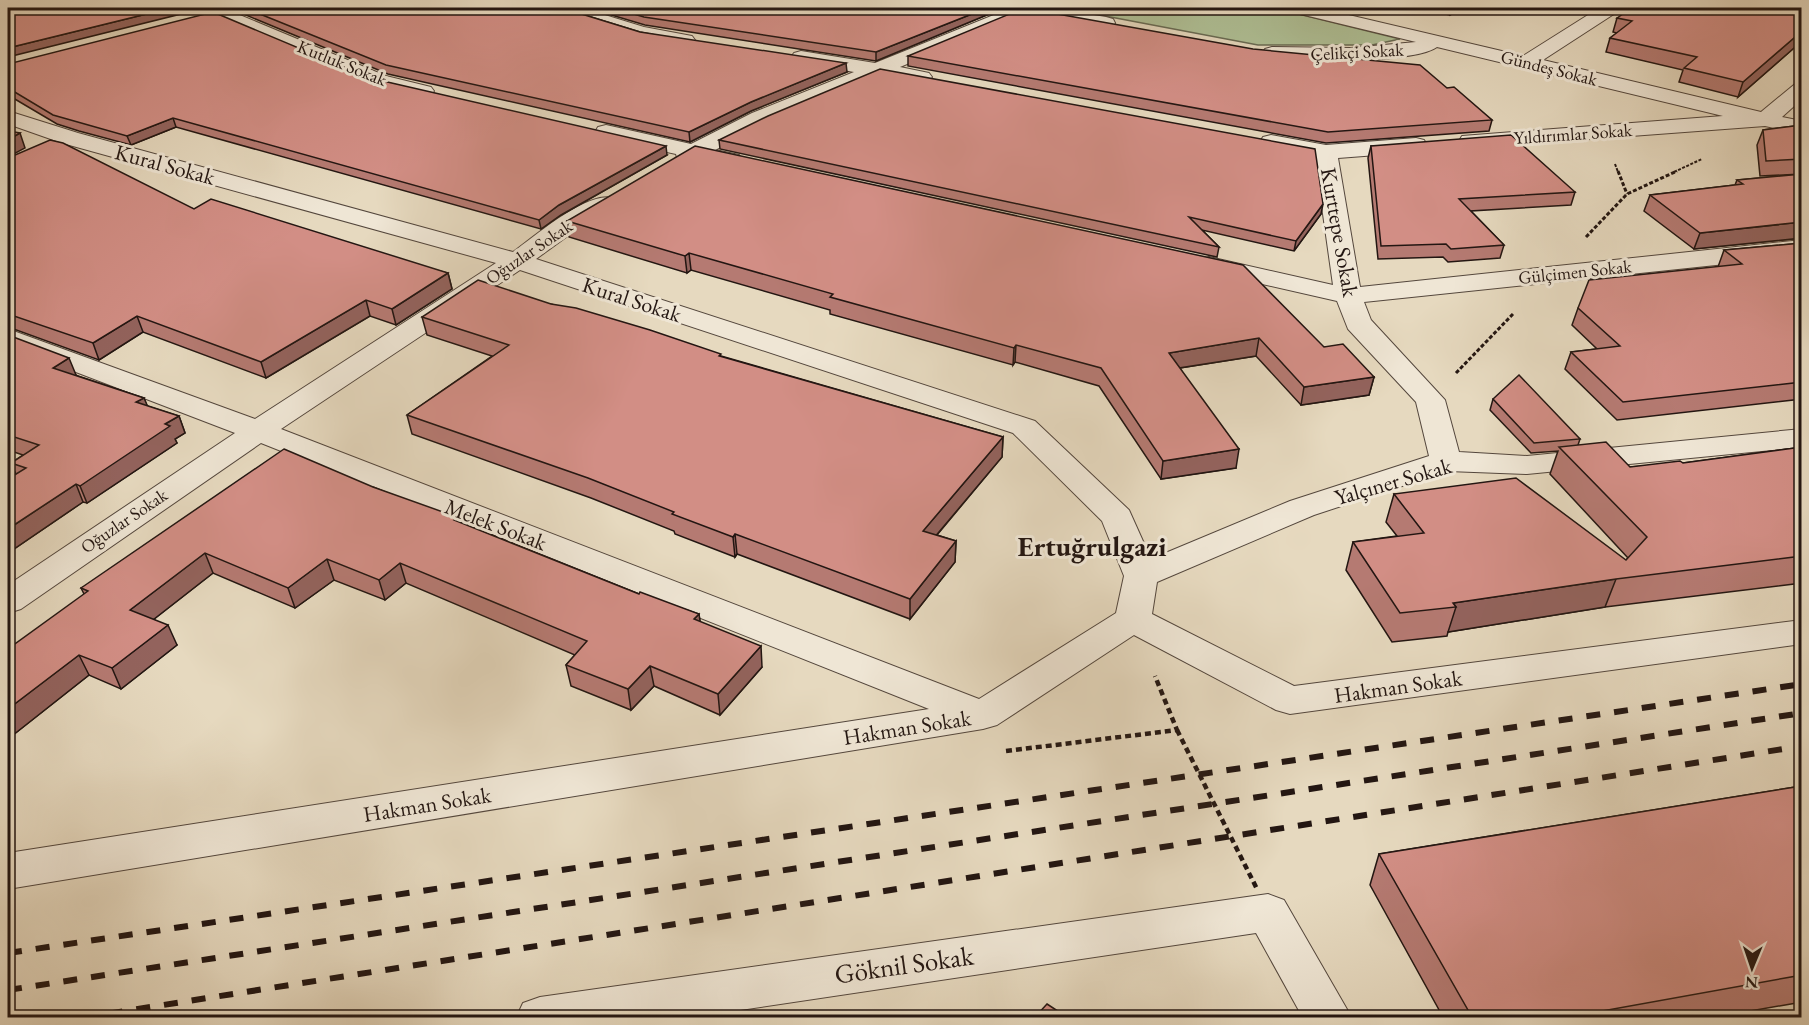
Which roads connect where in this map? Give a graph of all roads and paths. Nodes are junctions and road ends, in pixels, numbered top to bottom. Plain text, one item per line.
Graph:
1 (566, 8) edge
2 (1024, 8) edge
3 (1298, 8) edge
4 (1611, 8) edge
5 (1324, 10) edge
6 (214, 11) edge
7 (1127, 27) edge
8 (700, 42) edge
9 (1443, 42) junction
10 (1252, 50) edge
11 (779, 54) edge
12 (1525, 63) junction
13 (878, 69) junction
14 (947, 81) edge
15 (1802, 88) edge
16 (447, 97) edge
17 (8, 117) edge
18 (1766, 119) junction
19 (582, 127) edge
20 (1802, 128) edge
21 (1246, 137) edge
22 (70, 138) junction
23 (39, 152) edge
24 (694, 152) junction
25 (1326, 152) junction
26 (753, 165) edge
27 (663, 169) edge
28 (622, 193) edge
29 (1802, 248) edge
30 (1185, 260) edge
31 (517, 261) junction
32 (1348, 296) junction
33 (8, 337) edge
34 (258, 431) junction
35 (1802, 438) edge
36 (1446, 461) junction
37 (1142, 576) junction
38 (8, 601) edge
39 (1133, 619) junction
40 (1802, 632) edge
41 (983, 715) junction
42 (1006, 752) dead end
43 (8, 871) edge
44 (1262, 901) junction
45 (540, 1017) edge
46 (1328, 1017) edge

1 - 8 street
2 - 7 street
2 - 13 street
3 - 5 street, Gündeş Sokak
4 - 12 street
5 - 9 street, Gündeş Sokak
6 - 16 street, Kutluk Sokak
9 - 10 street, Çelikçi Sokak
9 - 12 street, Gündeş Sokak
11 - 13 street
12 - 18 street, Gündeş Sokak
13 - 14 street
13 - 24 street
15 - 18 street
17 - 22 street, Kural Sokak
18 - 20 street, Gündeş Sokak
18 - 25 street, Yıldırımlar Sokak
19 - 24 street
21 - 25 street, Yıldırımlar Sokak
22 - 23 street
22 - 31 street, Kural Sokak
24 - 26 street
24 - 27 street
25 - 32 street, Kurttepe Sokak
28 - 31 street, Oğuzlar Sokak
29 - 32 street, Gülçimen Sokak
30 - 32 street
31 - 34 street, Oğuzlar Sokak
31 - 37 street, Kural Sokak
32 - 36 street, Kurttepe Sokak
33 - 34 street, Melek Sokak
34 - 38 street, Oğuzlar Sokak
34 - 41 street, Melek Sokak
35 - 36 street, Yalçıner Sokak
36 - 37 street, Yalçıner Sokak
37 - 39 street
39 - 40 street, Hakman Sokak
39 - 41 street, Hakman Sokak
41 - 43 street, Hakman Sokak
42 - 44 path, bridge
44 - 45 street, Göknil Sokak
44 - 46 street

